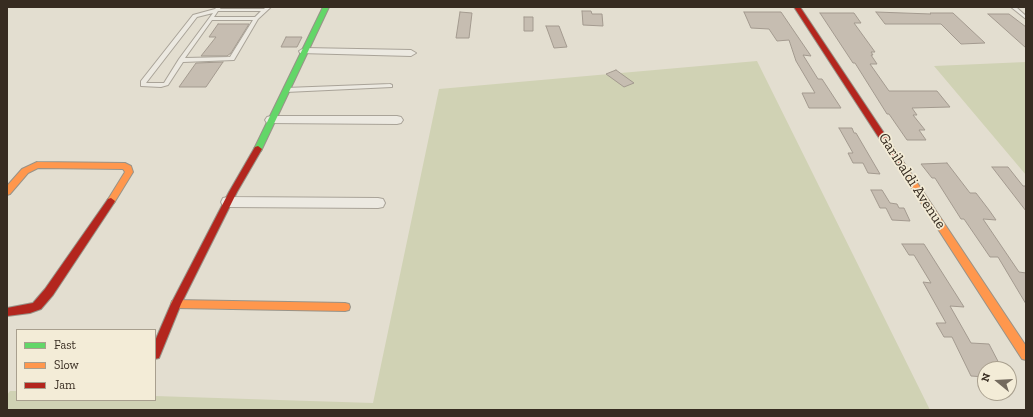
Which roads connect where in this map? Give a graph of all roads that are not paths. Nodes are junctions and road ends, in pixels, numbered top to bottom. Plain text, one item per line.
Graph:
1 (326, 7) edge
2 (797, 7) edge
3 (1013, 7) edge
4 (218, 8) edge
5 (267, 9) edge
6 (256, 18) junction
7 (1026, 18) edge
8 (210, 19) junction
9 (304, 51) junction
10 (410, 53) dead end
11 (181, 60) junction
12 (390, 86) dead end
13 (286, 90) junction
14 (272, 120) junction
15 (397, 120) dead end
16 (7, 192) edge
17 (228, 202) junction
18 (378, 203) dead end
19 (176, 304) junction
20 (345, 307) dead end
21 (7, 312) edge
22 (156, 352) edge
23 (1026, 355) edge

1 - 9 street
2 - 23 street, Garibaldi Avenue
3 - 7 lane
4 - 5 lane
4 - 8 lane
4 - 11 lane
5 - 6 lane
6 - 8 lane
6 - 11 lane
8 - 11 lane
9 - 10 street
9 - 13 street
12 - 13 lane
13 - 14 street
14 - 15 street
14 - 17 street
16 - 21 street
17 - 18 street
17 - 19 street
19 - 20 street
19 - 22 street

